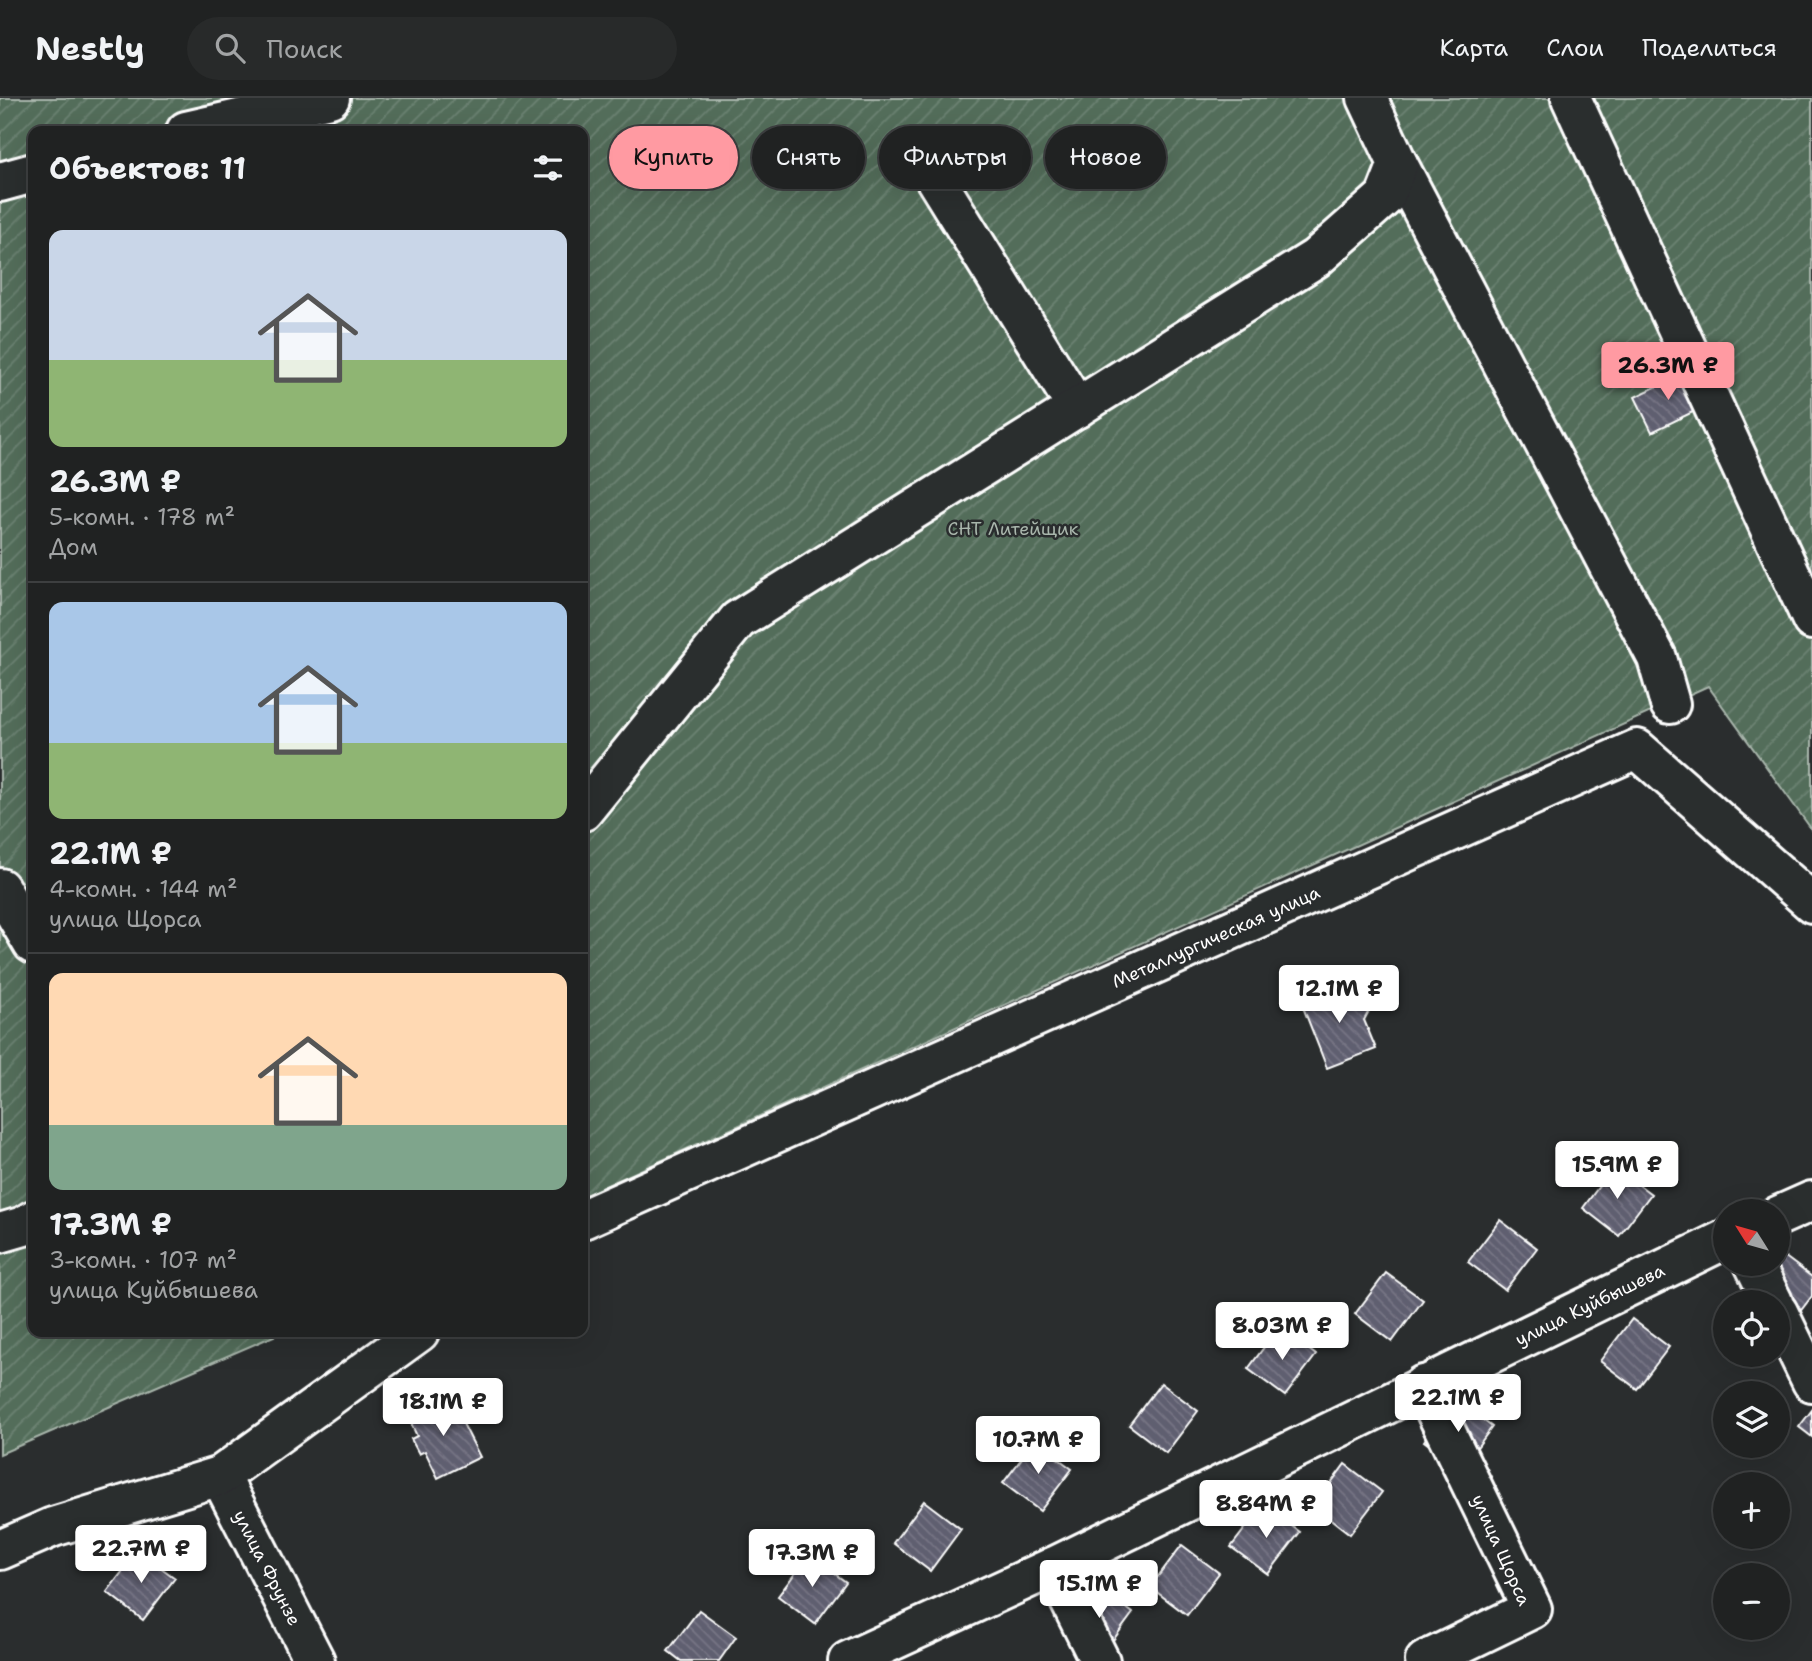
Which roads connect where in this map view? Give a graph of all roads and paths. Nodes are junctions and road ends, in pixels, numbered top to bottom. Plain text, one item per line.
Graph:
1 (330, 98) edge
2 (1367, 98) edge
3 (1572, 98) edge
4 (208, 126) edge
5 (1398, 164) junction
6 (28, 174) edge
7 (0, 182) edge
8 (942, 189) edge
9 (1077, 408) junction
10 (1812, 620) edge
11 (1670, 704) dead end
12 (588, 805) edge
13 (0, 888) edge
14 (1812, 902) edge
15 (28, 936) edge
16 (1812, 1201) edge
17 (1790, 1211) edge
18 (588, 1217) edge
19 (28, 1223) edge
20 (0, 1233) edge
21 (1713, 1245) edge
22 (412, 1337) edge
23 (1790, 1337) edge
24 (1812, 1382) edge
25 (1423, 1385) junction
26 (220, 1476) junction
27 (0, 1550) edge
28 (1053, 1567) junction
29 (315, 1661) edge
30 (848, 1661) edge
31 (1100, 1661) edge
32 (1425, 1661) edge

1 - 4 street
2 - 5 street
3 - 10 street
5 - 9 street
5 - 11 street
6 - 7 street
8 - 9 street
9 - 12 street
13 - 15 street
14 - 18 street, Металлургическая улица
16 - 17 street
19 - 20 street
21 - 25 street, улица Куйбышева
22 - 26 street
23 - 24 street
25 - 28 street, улица Куйбышева
25 - 32 street, улица Щорса
26 - 27 street
26 - 29 street, улица Фрунзе
28 - 30 street, улица Куйбышева
28 - 31 street

